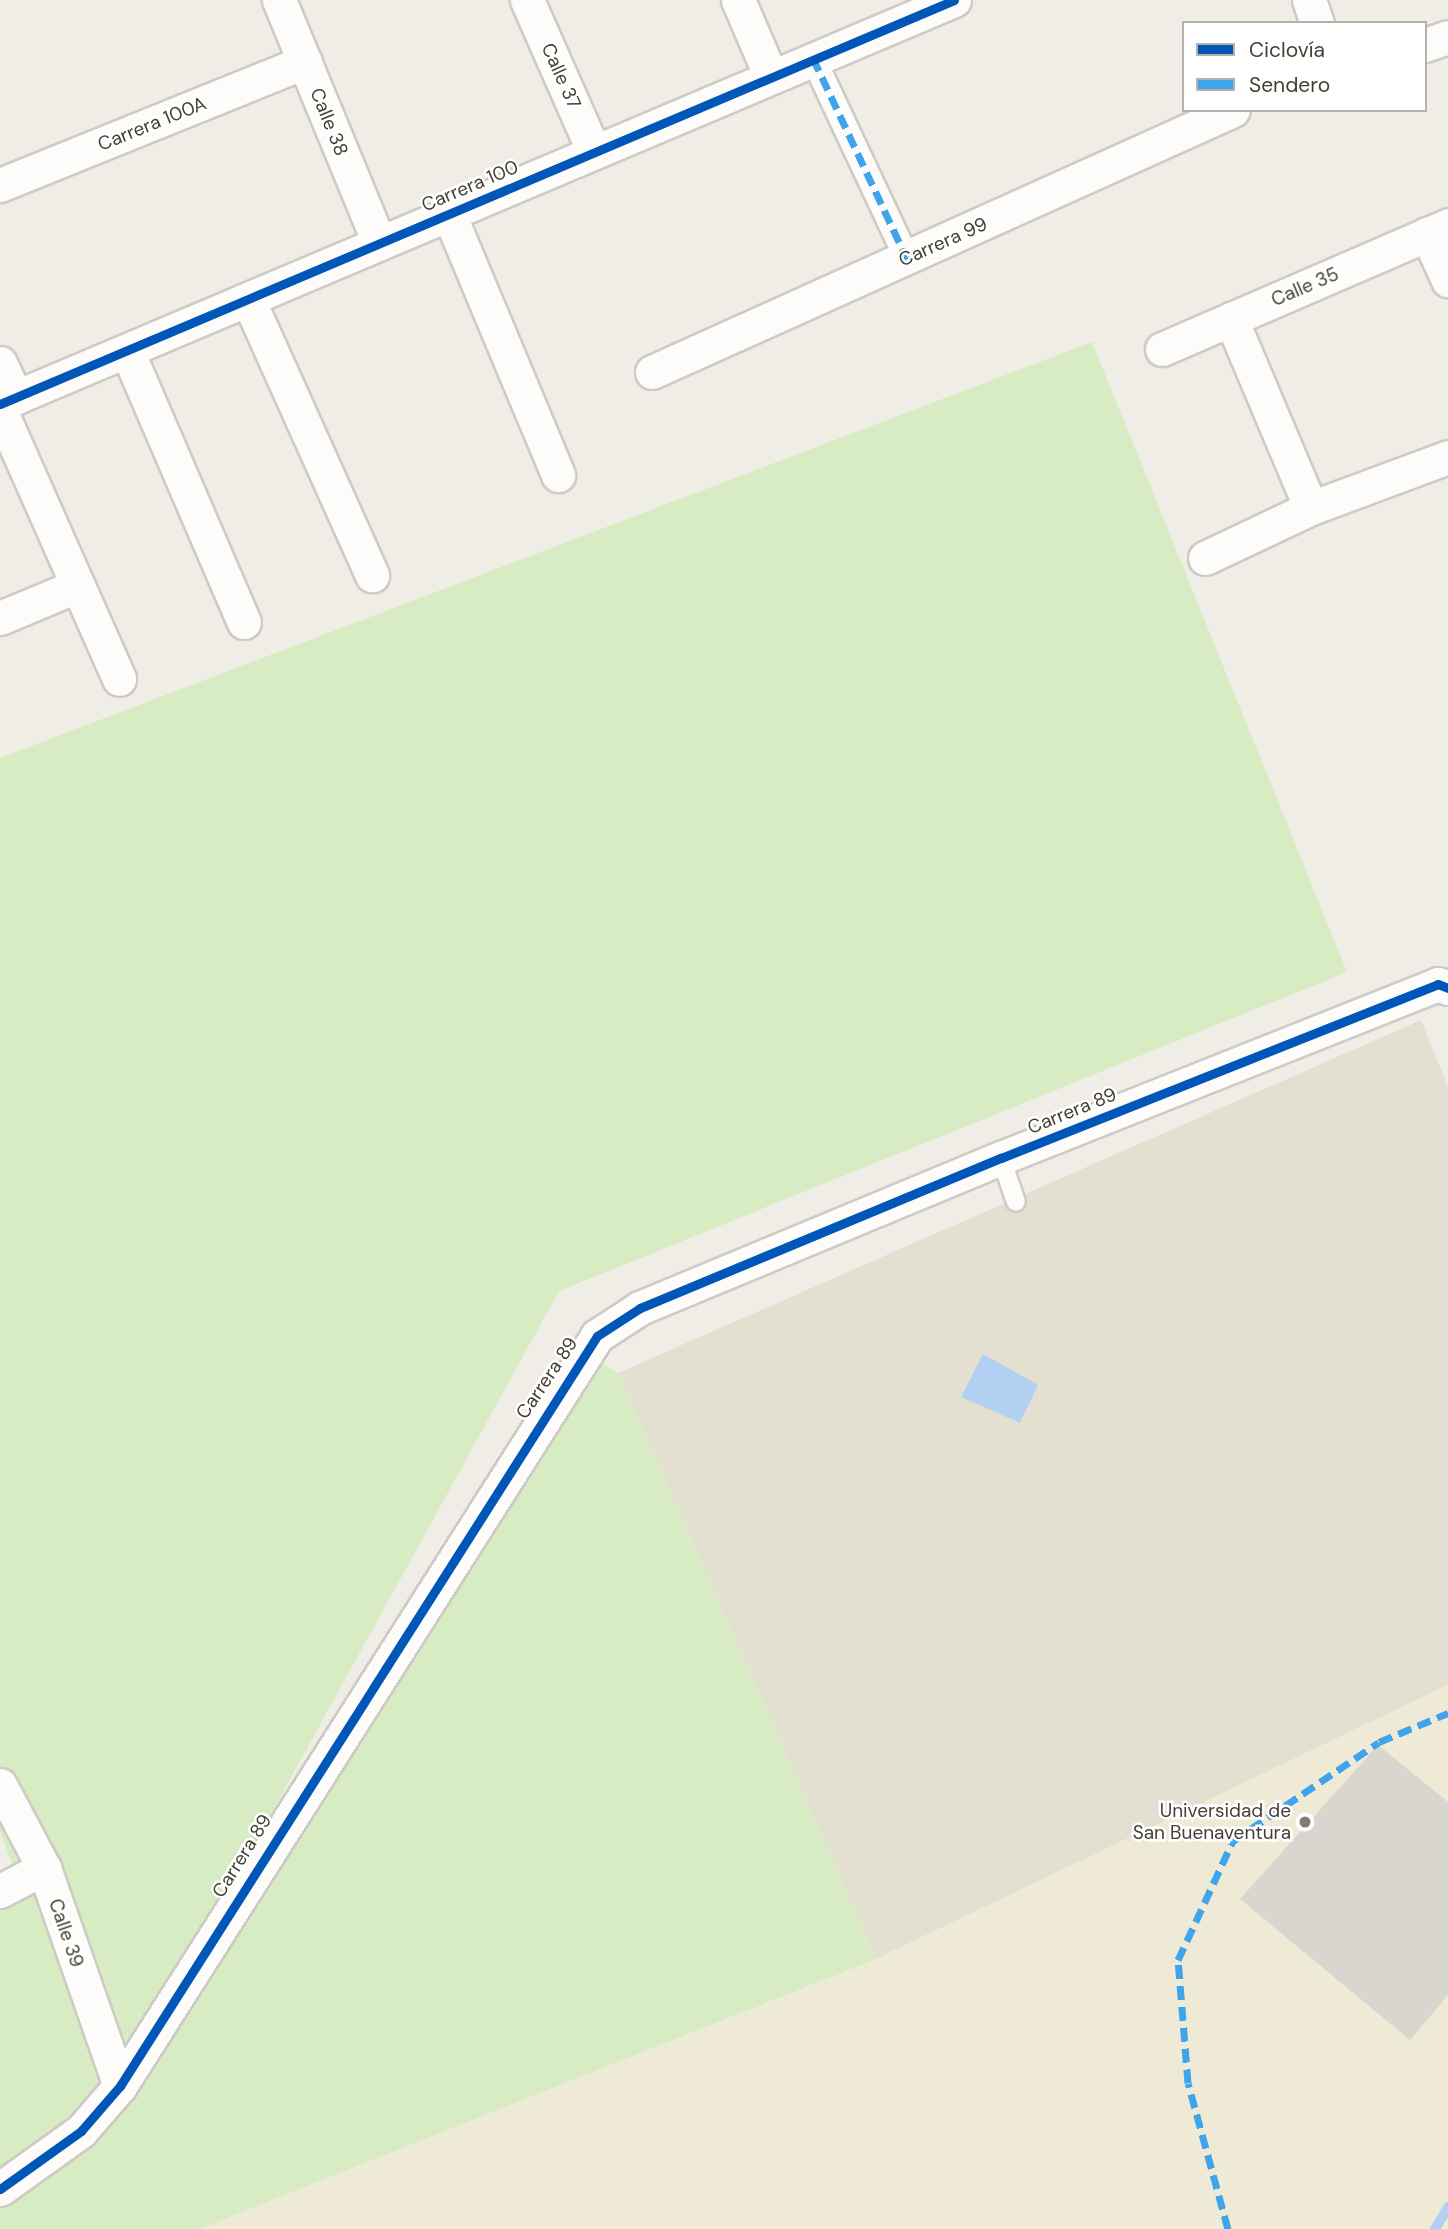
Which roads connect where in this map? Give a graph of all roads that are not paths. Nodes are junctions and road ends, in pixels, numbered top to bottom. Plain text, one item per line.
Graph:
1 (279, 0) edge
2 (527, 0) edge
3 (738, 0) edge
4 (954, 0) edge
5 (1309, 0) edge
6 (1316, 21) edge
7 (1448, 37) edge
8 (1427, 45) edge
9 (813, 58) junction
10 (305, 62) junction
11 (771, 77) junction
12 (1229, 112) edge
13 (594, 152) junction
14 (0, 185) edge
15 (449, 214) junction
16 (1438, 230) edge
17 (379, 243) junction
18 (907, 259) junction
19 (1448, 280) edge
20 (248, 299) junction
21 (1231, 319) junction
22 (1162, 349) dead end
23 (128, 353) junction
24 (0, 363) edge
25 (652, 372) dead end
26 (5, 404) edge
27 (1448, 457) edge
28 (558, 475) dead end
29 (1311, 508) junction
30 (1205, 558) dead end
31 (372, 575) dead end
32 (74, 587) junction
33 (0, 618) edge
34 (244, 622) dead end
35 (120, 679) dead end
36 (1448, 988) edge
37 (1001, 1158) junction
38 (1016, 1202) dead end
39 (0, 1786) edge
40 (44, 1868) junction
41 (0, 1892) edge
42 (120, 2086) junction
43 (0, 2189) edge

1 - 10 street, Calle 38
2 - 13 street, Calle 37
3 - 11 street
4 - 9 street, Carrera 100
5 - 6 street
7 - 8 street
9 - 11 street, Carrera 100
9 - 18 street
10 - 14 street, Carrera 100A
10 - 17 street, Calle 38
11 - 13 street, Carrera 100
12 - 18 street, Carrera 99
13 - 15 street, Carrera 100
15 - 17 street, Carrera 100
15 - 28 street
16 - 19 street
16 - 21 street, Calle 35
17 - 20 street, Carrera 100
18 - 25 street, Carrera 99
20 - 23 street, Carrera 100
20 - 31 street
21 - 22 street, Calle 35
21 - 29 street
23 - 26 street, Carrera 100
23 - 34 street
24 - 26 street
26 - 32 street
27 - 29 street
29 - 30 street
32 - 33 street
32 - 35 street
36 - 37 street, Carrera 89
37 - 38 lane
37 - 42 street, Carrera 89
39 - 40 street, Calle 39
40 - 41 street
40 - 42 street, Calle 39
42 - 43 street, Carrera 89

